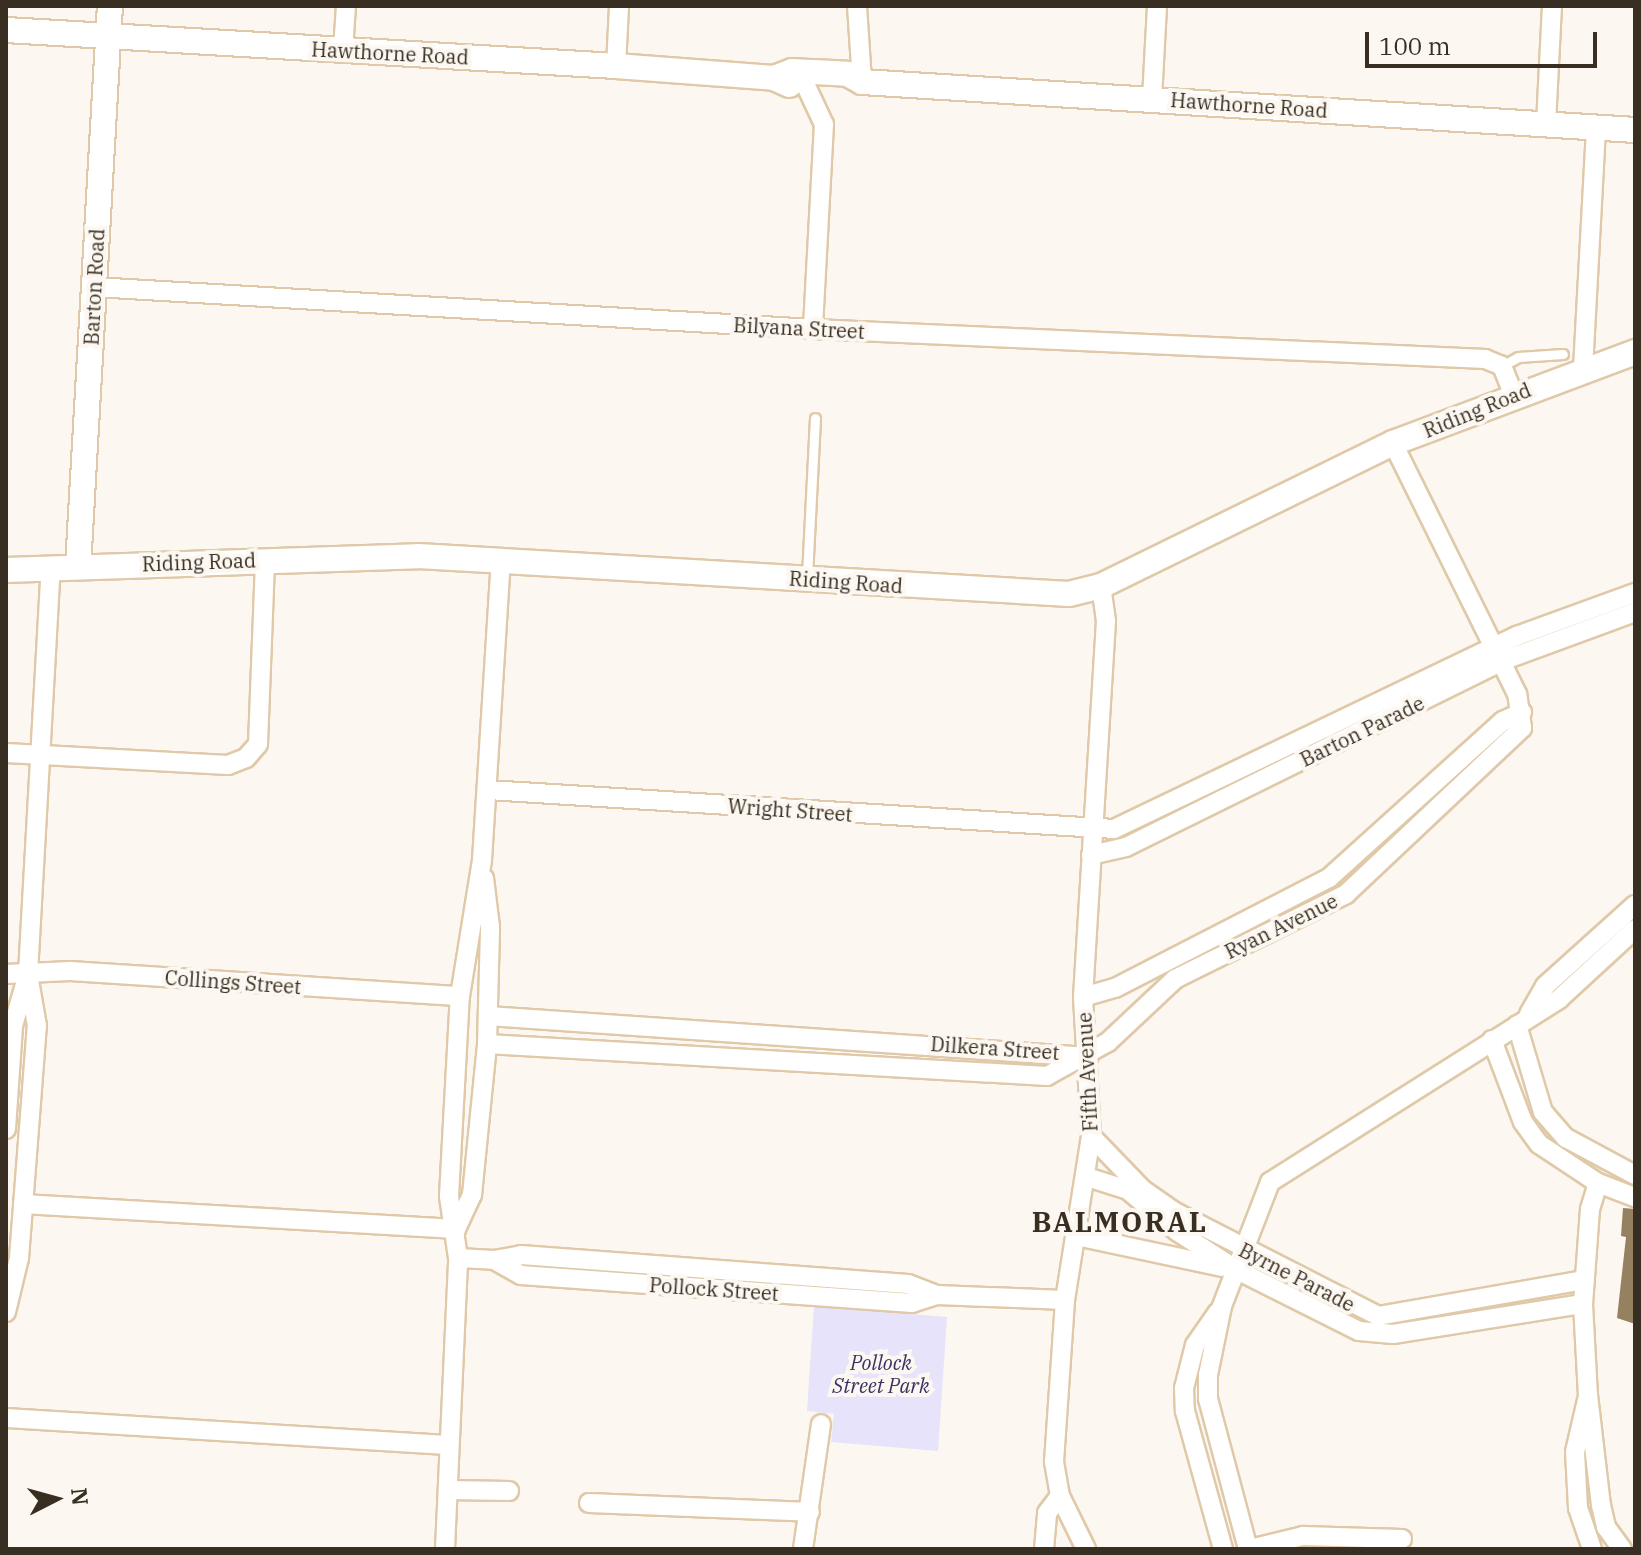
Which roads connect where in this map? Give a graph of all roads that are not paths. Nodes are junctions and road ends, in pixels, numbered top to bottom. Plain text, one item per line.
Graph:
1 (110, 6) edge
2 (346, 6) edge
3 (619, 6) edge
4 (857, 6) edge
5 (1157, 6) edge
6 (1552, 6) edge
7 (6, 30) edge
8 (108, 36) junction
9 (343, 50) junction
10 (616, 66) junction
11 (774, 78) junction
12 (862, 82) junction
13 (807, 88) junction
14 (1152, 99) junction
15 (1546, 124) junction
16 (1596, 127) junction
17 (1635, 130) edge
18 (94, 287) junction
19 (813, 329) junction
20 (1635, 352) edge
21 (1563, 354) dead end
22 (1502, 366) junction
23 (1583, 369) junction
24 (1514, 395) junction
25 (815, 418) dead end
26 (1393, 443) junction
27 (265, 559) junction
28 (501, 561) junction
29 (78, 567) junction
30 (51, 568) junction
31 (6, 570) edge
32 (807, 579) junction
33 (1101, 586) junction
34 (1635, 593) edge
35 (1635, 612) edge
36 (1498, 654) junction
37 (1522, 712) junction
38 (6, 753) edge
39 (41, 755) junction
40 (488, 790) junction
41 (1093, 830) junction
42 (1091, 855) junction
43 (482, 860) junction
44 (1635, 905) edge
45 (1635, 929) edge
46 (6, 974) edge
47 (28, 974) junction
48 (460, 996) junction
49 (1083, 997) junction
50 (488, 1016) junction
51 (1523, 1021) junction
52 (1492, 1040) junction
53 (487, 1044) junction
54 (1089, 1057) junction
55 (6, 1129) edge
56 (1091, 1136) junction
57 (1635, 1175) edge
58 (1087, 1177) junction
59 (1598, 1183) junction
60 (1635, 1197) edge
61 (23, 1204) junction
62 (456, 1229) junction
63 (1077, 1236) junction
64 (1245, 1250) junction
65 (458, 1258) junction
66 (1237, 1270) junction
67 (1585, 1280) junction
68 (1065, 1300) junction
69 (6, 1304) edge
70 (1583, 1304) junction
71 (1222, 1306) junction
72 (6, 1312) edge
73 (1588, 1395) junction
74 (6, 1418) edge
75 (821, 1424) dead end
76 (446, 1445) junction
77 (448, 1490) junction
78 (509, 1491) dead end
79 (1060, 1496) junction
80 (589, 1503) dead end
81 (810, 1512) junction
82 (1402, 1539) dead end
83 (445, 1549) edge
84 (803, 1549) edge
85 (1044, 1549) edge
86 (1086, 1549) edge
87 (1223, 1549) edge
88 (1249, 1549) edge
89 (1592, 1549) edge
90 (1622, 1549) edge

1 - 8 street, Barton Road
2 - 9 street
3 - 10 street
4 - 12 street
5 - 14 street
6 - 15 street
7 - 8 street, Hawthorne Road
8 - 9 street, Hawthorne Road
8 - 18 street, Barton Road
9 - 10 street, Hawthorne Road
10 - 11 street, Hawthorne Road
11 - 12 street, Hawthorne Road
11 - 13 street, Hawthorne Road
12 - 13 street, Hawthorne Road
12 - 14 street, Hawthorne Road
13 - 19 street
14 - 15 street, Hawthorne Road
15 - 16 street, Hawthorne Road
16 - 17 street, Hawthorne Road
16 - 23 street
18 - 19 street, Bilyana Street
18 - 29 street, Barton Road
19 - 22 street, Bilyana Street
20 - 23 street, Riding Road
21 - 22 lane, Bilyana Street
22 - 24 street
23 - 24 street, Riding Road
24 - 26 street, Riding Road
25 - 32 lane
26 - 33 street, Riding Road
26 - 36 street
27 - 28 street, Riding Road
27 - 29 street, Riding Road
27 - 39 street
28 - 32 street, Riding Road
28 - 40 street
29 - 30 street, Riding Road
30 - 31 street, Riding Road
30 - 39 street
32 - 33 street, Riding Road
33 - 41 street, Fifth Avenue
34 - 36 street, Barton Parade
35 - 36 street, Barton Parade
36 - 37 street
36 - 41 street, Barton Parade
36 - 42 street, Barton Parade
37 - 49 street, Ryan Avenue
37 - 54 street, Ryan Avenue
38 - 39 street
39 - 47 street
40 - 41 street, Wright Street
40 - 43 street
41 - 42 street, Fifth Avenue
42 - 49 street, Fifth Avenue
43 - 48 street
43 - 50 street
44 - 51 street
45 - 51 street
46 - 47 street, Collings Street
47 - 48 street, Collings Street
47 - 55 street
47 - 61 street
48 - 62 street
49 - 54 street, Fifth Avenue
50 - 53 street
50 - 54 street, Dilkera Street
51 - 52 street
51 - 57 street
52 - 59 street
52 - 64 street
53 - 54 street, Dilkera Street
53 - 62 street
54 - 56 street, Fifth Avenue
56 - 58 street, Fifth Avenue
56 - 64 street, Byrne Parade
58 - 63 street, Fifth Avenue
58 - 66 street, Byrne Parade
59 - 60 street
59 - 67 street
61 - 62 street
61 - 69 street
62 - 65 street
63 - 66 street, Byrne Parade
63 - 68 street, Fifth Avenue
64 - 66 street
64 - 67 street, Byrne Parade
65 - 68 street, Pollock Street
65 - 76 street
66 - 70 street, Byrne Parade
66 - 71 street
67 - 70 street
68 - 79 street, Fifth Avenue
69 - 72 street
70 - 73 street
71 - 87 street
71 - 88 street
73 - 89 street
73 - 90 street
74 - 76 street
75 - 81 street
76 - 77 street
77 - 78 street
77 - 83 street
79 - 85 street
79 - 86 street, Fifth Avenue
80 - 81 street
81 - 84 street
82 - 88 street

